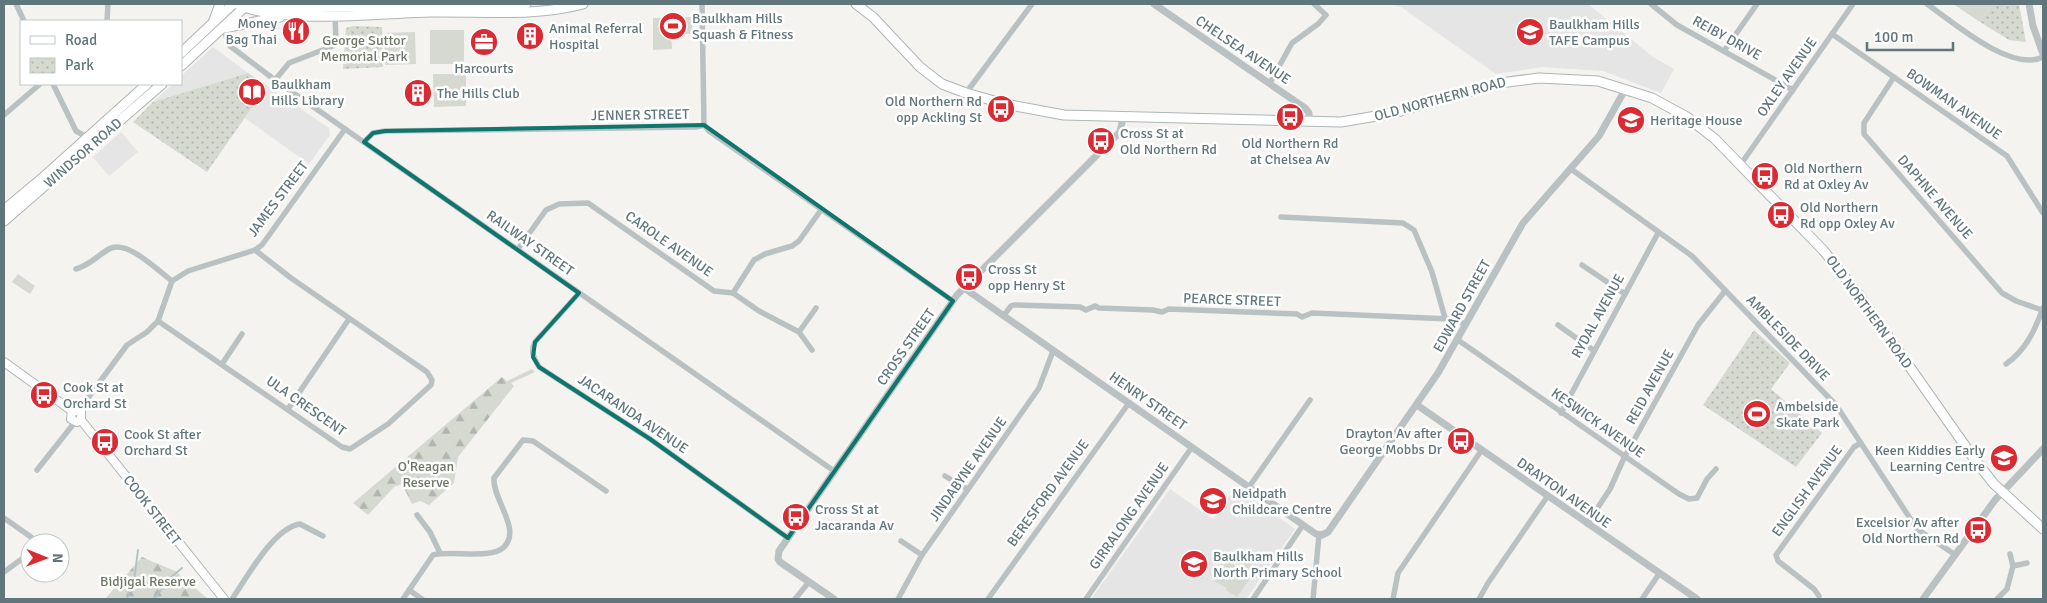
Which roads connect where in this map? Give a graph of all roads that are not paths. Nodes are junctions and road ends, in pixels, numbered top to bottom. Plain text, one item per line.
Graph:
1 (16, 4) edge
2 (108, 4) edge
3 (220, 4) edge
4 (234, 4) edge
5 (257, 4) edge
6 (526, 4) edge
7 (583, 4) edge
8 (702, 4) edge
9 (856, 4) edge
10 (1032, 4) edge
11 (1154, 4) edge
12 (1314, 4) edge
13 (1651, 4) edge
14 (1757, 4) edge
15 (1853, 4) edge
16 (1927, 4) edge
17 (2029, 4) edge
18 (244, 5) edge
19 (281, 6) edge
20 (464, 7) edge
21 (292, 15) junction
22 (335, 15) junction
23 (24, 20) edge
24 (107, 20) edge
25 (212, 25) junction
26 (223, 28) junction
27 (1832, 34) junction
28 (1724, 51) junction
29 (182, 52) edge
30 (2043, 55) edge
31 (182, 65) edge
32 (1894, 77) junction
33 (275, 80) junction
34 (1270, 83) junction
35 (39, 85) edge
36 (53, 85) edge
37 (147, 85) edge
38 (161, 85) edge
39 (1626, 88) junction
40 (1793, 90) junction
41 (966, 93) junction
42 (4, 115) edge
43 (1123, 118) junction
44 (1310, 123) junction
45 (704, 125) junction
46 (345, 129) junction
47 (91, 134) junction
48 (364, 142) junction
49 (1741, 164) junction
50 (1571, 169) junction
51 (4, 210) edge
52 (821, 210) junction
53 (2043, 212) edge
54 (1281, 218) dead end
55 (4, 221) edge
56 (1658, 232) junction
57 (518, 249) junction
58 (255, 250) junction
59 (1582, 264) dead end
60 (76, 269) dead end
61 (172, 281) junction
62 (964, 288) junction
63 (1725, 291) junction
64 (579, 293) junction
65 (733, 293) junction
66 (1624, 294) junction
67 (953, 301) junction
68 (816, 308) dead end
69 (2043, 309) edge
70 (1004, 315) junction
71 (1445, 318) junction
72 (349, 319) junction
73 (158, 321) junction
74 (1466, 324) junction
75 (1558, 325) dead end
76 (799, 332) junction
77 (242, 334) dead end
78 (1458, 340) junction
79 (812, 350) dead end
80 (1593, 350) junction
81 (1053, 351) junction
82 (4, 362) edge
83 (222, 364) junction
84 (2006, 364) dead end
85 (1310, 400) dead end
86 (1129, 403) junction
87 (1417, 405) junction
88 (288, 409) junction
89 (76, 410) junction
90 (1561, 413) junction
91 (78, 421) junction
92 (1861, 443) junction
93 (1192, 446) junction
94 (2043, 449) edge
95 (1481, 451) junction
96 (1624, 458) junction
97 (1716, 469) dead end
98 (37, 470) dead end
99 (834, 470) junction
100 (945, 476) dead end
101 (1249, 486) junction
102 (967, 490) junction
103 (606, 492) dead end
104 (2002, 492) junction
105 (1547, 497) junction
106 (418, 515) dead end
107 (4, 518) edge
108 (1587, 524) junction
109 (1303, 525) junction
110 (2043, 528) edge
111 (25, 533) edge
112 (1319, 535) junction
113 (323, 536) dead end
114 (788, 538) junction
115 (901, 541) dead end
116 (440, 553) junction
117 (1954, 554) junction
118 (2010, 554) dead end
119 (922, 555) junction
120 (20, 560) edge
121 (2028, 563) dead end
122 (2013, 566) junction
123 (4, 572) edge
124 (1659, 574) junction
125 (809, 582) junction
126 (409, 590) junction
127 (1820, 596) dead end
128 (899, 598) edge
129 (224, 599) edge
130 (232, 599) edge
131 (403, 599) edge
132 (422, 599) edge
133 (795, 599) edge
134 (834, 599) edge
135 (907, 599) edge
136 (988, 599) edge
137 (1086, 599) edge
138 (1253, 599) edge
139 (1313, 599) edge
140 (1393, 599) edge
141 (1479, 599) edge
142 (1642, 599) edge
143 (1697, 599) edge
144 (1923, 599) edge
145 (1998, 599) edge

1 - 23 street
2 - 24 street
3 - 25 main road
4 - 25 main road
5 - 19 main road
6 - 20 main road
7 - 20 main road
8 - 45 street
9 - 41 main road, OLD NORTHERN ROAD
10 - 41 street
11 - 34 street, CHELSEA AVENUE
12 - 34 street
13 - 28 street, REIBY DRIVE
14 - 28 street
15 - 27 street, OXLEY AVENUE
16 - 30 street
17 - 30 street
18 - 21 main road
18 - 26 main road
19 - 20 main road
20 - 22 main road
21 - 22 main road
21 - 26 main road
22 - 33 street
25 - 29 main road
26 - 31 main road
26 - 33 street, RAILWAY STREET
27 - 32 street, BOWMAN AVENUE
27 - 40 street, OXLEY AVENUE
28 - 40 street, REIBY DRIVE
32 - 53 street, BOWMAN AVENUE
32 - 69 street, DAPHNE AVENUE
33 - 46 street, RAILWAY STREET
34 - 44 street, CHELSEA AVENUE
35 - 42 street
36 - 47 street
37 - 47 main road, WINDSOR ROAD
38 - 55 main road, WINDSOR ROAD
39 - 44 main road, OLD NORTHERN ROAD
39 - 49 main road, OLD NORTHERN ROAD
39 - 50 street, EDWARD STREET
40 - 49 street, OXLEY AVENUE
41 - 43 main road, OLD NORTHERN ROAD
43 - 44 main road, OLD NORTHERN ROAD
43 - 62 street, CROSS STREET
45 - 48 street, JENNER STREET
45 - 52 street, JENNER STREET
46 - 48 street, RAILWAY STREET
46 - 58 street, JAMES STREET
47 - 51 main road, WINDSOR ROAD
48 - 57 street, RAILWAY STREET
49 - 104 main road, OLD NORTHERN ROAD
50 - 56 street, AMBLESIDE DRIVE
50 - 74 street, EDWARD STREET
52 - 65 street
52 - 67 street, JENNER STREET
54 - 71 street
56 - 63 street, AMBLESIDE DRIVE
56 - 66 street, RYDAL AVENUE
57 - 64 street, RAILWAY STREET
57 - 65 street, CAROLE AVENUE
58 - 61 street, JAMES STREET
58 - 72 street, ULA CRESCENT
59 - 66 street
60 - 61 street
61 - 73 street
62 - 67 street, CROSS STREET
62 - 70 street, HENRY STREET
63 - 92 street, AMBLESIDE DRIVE
63 - 96 street, REID AVENUE
64 - 99 street, RAILWAY STREET
64 - 114 street, JACARANDA AVENUE
65 - 76 street, CAROLE AVENUE
66 - 80 street, RYDAL AVENUE
67 - 99 street, CROSS STREET
68 - 76 street
69 - 84 street
70 - 71 street, PEARCE STREET
70 - 81 street, HENRY STREET
71 - 74 street, PEARCE STREET
72 - 88 street
72 - 88 street, ULA CRESCENT
73 - 83 street, ULA CRESCENT
73 - 89 street
74 - 78 street, EDWARD STREET
75 - 80 street
76 - 79 street, CAROLE AVENUE
77 - 83 street
78 - 87 street, EDWARD STREET
78 - 90 street, KESWICK AVENUE
80 - 90 street, RYDAL AVENUE
81 - 86 street, HENRY STREET
81 - 102 street, JINDABYNE AVENUE
82 - 89 main road
83 - 88 street, ULA CRESCENT
85 - 101 street
86 - 93 street, HENRY STREET
86 - 136 street, BERESFORD AVENUE
87 - 95 street, DRAYTON AVENUE
87 - 112 street, EDWARD STREET
89 - 91 main road
90 - 96 street, KESWICK AVENUE
91 - 98 street
91 - 129 main road, COOK STREET
92 - 117 street, AMBLESIDE DRIVE
92 - 127 street, ENGLISH AVENUE
93 - 101 street, HENRY STREET
93 - 137 street, GIRRALONG AVENUE
94 - 104 street
95 - 105 street, DRAYTON AVENUE
95 - 140 street
96 - 97 street, KESWICK AVENUE
96 - 108 street, REID AVENUE
99 - 114 street, CROSS STREET
100 - 102 street
101 - 109 street, HENRY STREET
102 - 119 street, JINDABYNE AVENUE
103 - 116 street
104 - 110 main road, OLD NORTHERN ROAD
104 - 117 street
105 - 108 street, DRAYTON AVENUE
105 - 141 street
106 - 116 street
107 - 111 street
108 - 124 street, DRAYTON AVENUE
109 - 112 street, HENRY STREET
109 - 138 street
112 - 139 street
113 - 130 street
114 - 125 street, CROSS STREET
115 - 119 street
116 - 126 street
117 - 144 street
118 - 122 street
119 - 128 street, JINDABYNE AVENUE
120 - 123 street
121 - 122 street
122 - 145 street
124 - 142 street
124 - 143 street, DRAYTON AVENUE
125 - 133 street
125 - 134 street, CROSS STREET
126 - 131 street
126 - 132 street
128 - 135 street

